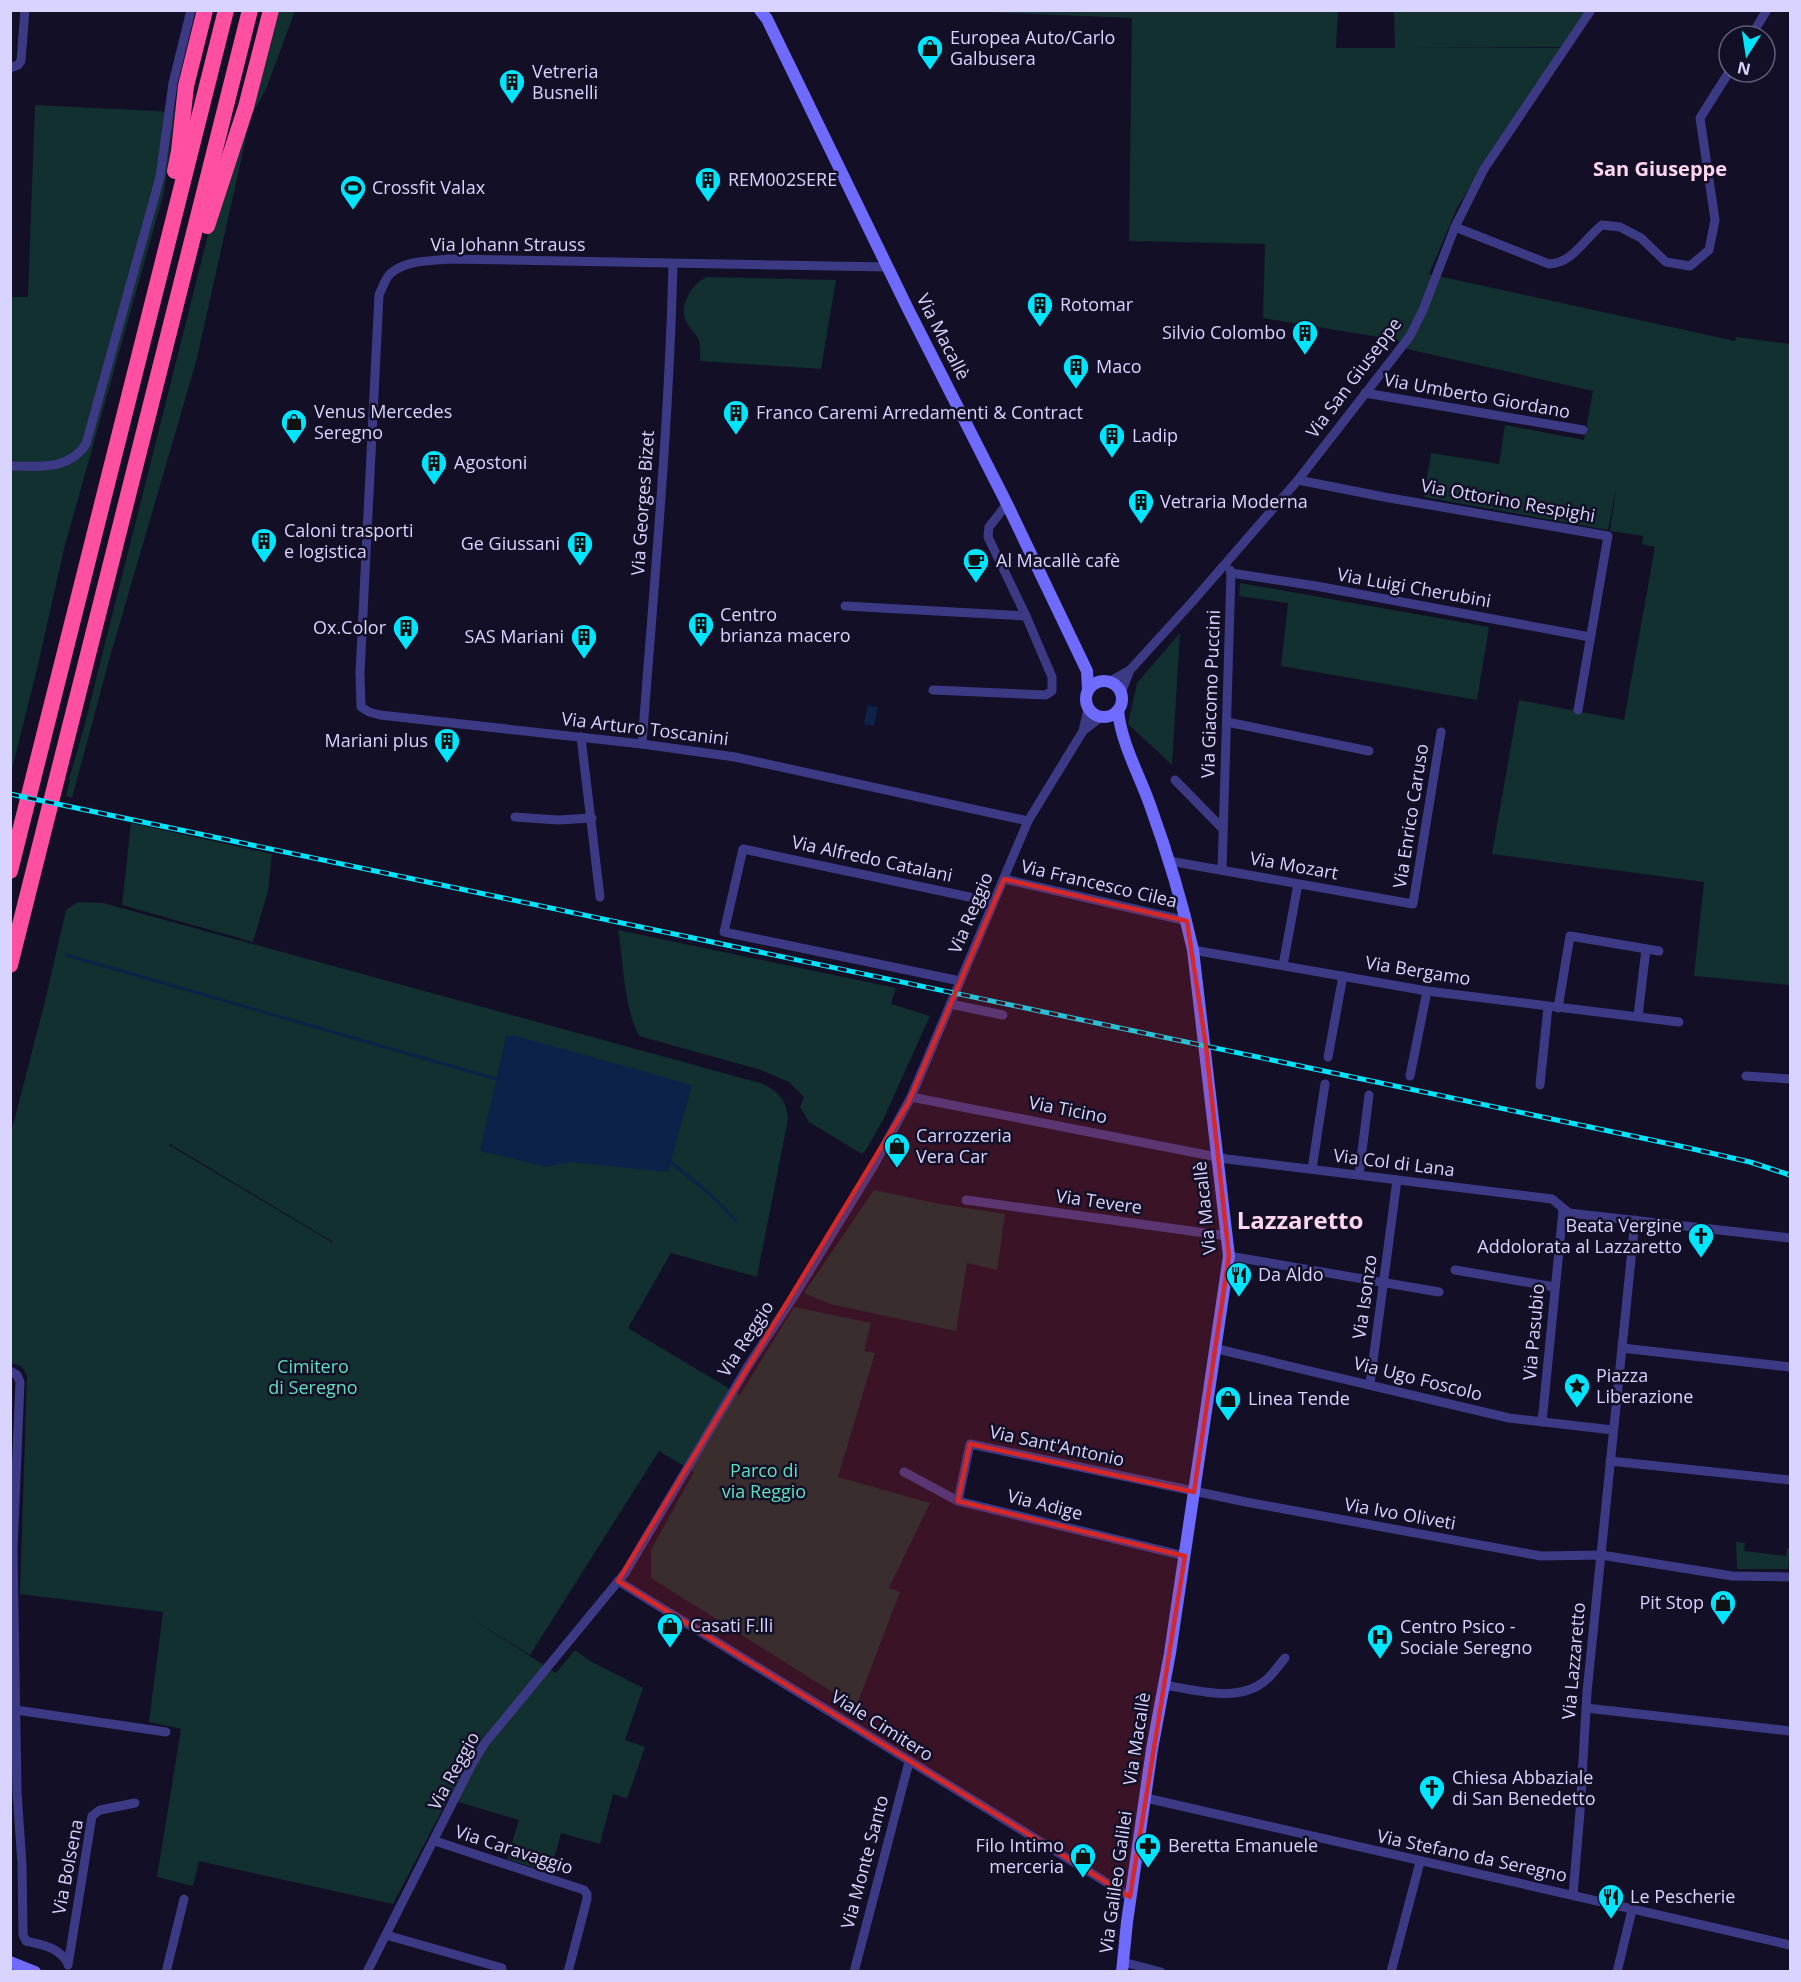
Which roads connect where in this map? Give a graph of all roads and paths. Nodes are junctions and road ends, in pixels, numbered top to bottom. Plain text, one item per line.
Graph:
1 (25, 10) edge
2 (191, 10) edge
3 (205, 10) edge
4 (226, 10) edge
5 (250, 10) edge
6 (271, 10) edge
7 (1591, 10) edge
8 (1767, 10) edge
9 (764, 13) edge
10 (1758, 24) edge
11 (10, 68) edge
12 (1721, 84) edge
13 (1455, 227) junction
14 (673, 264) junction
15 (887, 267) junction
16 (161, 272) junction
17 (183, 277) junction
18 (1365, 393) junction
19 (1583, 430) dead end
20 (10, 466) edge
21 (1298, 480) junction
22 (1007, 504) junction
23 (1227, 562) junction
24 (1231, 573) junction
25 (363, 600) joint
26 (845, 606) dead end
27 (1026, 616) junction
28 (1590, 637) junction
29 (1130, 670) junction
30 (1087, 671) junction
31 (1106, 681) junction
32 (933, 690) dead end
33 (1088, 690) junction
34 (1121, 693) junction
35 (1088, 709) junction
36 (1118, 710) junction
37 (1578, 710) dead end
38 (1103, 717) junction
39 (1227, 722) junction
40 (1083, 731) junction
41 (1441, 732) dead end
42 (1123, 736) junction
43 (581, 737) junction
44 (642, 744) junction
45 (1370, 752) dead end
46 (1175, 780) dead end
47 (515, 817) dead end
48 (592, 818) junction
49 (1028, 821) junction
50 (1223, 829) junction
51 (1169, 861) junction
52 (1222, 870) junction
53 (10, 871) edge
54 (1004, 879) junction
55 (1298, 884) junction
56 (600, 897) dead end
57 (993, 902) junction
58 (1413, 904) joint
59 (1187, 921) junction
60 (1646, 949) junction
61 (1193, 950) junction
62 (1659, 951) dead end
63 (10, 965) edge
64 (1283, 966) junction
65 (1342, 976) junction
66 (960, 981) junction
67 (1427, 991) junction
68 (950, 1004) junction
69 (1553, 1007) junction
70 (1003, 1015) dead end
71 (1638, 1016) junction
72 (1679, 1022) dead end
73 (1328, 1057) dead end
74 (1410, 1076) dead end
75 (1746, 1076) dead end
76 (1791, 1079) edge
77 (1325, 1084) dead end
78 (1540, 1085) dead end
79 (1369, 1095) dead end
80 (911, 1097) junction
81 (1218, 1157) junction
82 (1312, 1169) junction
83 (1359, 1175) junction
84 (1397, 1180) junction
85 (966, 1200) dead end
86 (1563, 1210) junction
87 (1635, 1220) junction
88 (1227, 1236) junction
89 (1791, 1238) edge
90 (1229, 1256) junction
91 (1455, 1270) dead end
92 (1384, 1282) junction
93 (1555, 1287) junction
94 (1439, 1292) dead end
95 (1622, 1348) junction
96 (1217, 1349) junction
97 (1791, 1367) edge
98 (10, 1371) edge
99 (1370, 1384) junction
100 (1542, 1422) junction
101 (1613, 1430) junction
102 (1610, 1461) junction
103 (904, 1472) dead end
104 (1791, 1480) edge
105 (1194, 1492) junction
106 (958, 1500) junction
107 (1185, 1556) junction
108 (1601, 1556) junction
109 (1791, 1577) edge
110 (618, 1581) junction
111 (1285, 1658) dead end
112 (1164, 1685) junction
113 (1586, 1708) junction
114 (16, 1710) junction
115 (1791, 1731) edge
116 (166, 1732) dead end
117 (909, 1762) junction
118 (1146, 1798) junction
119 (135, 1803) dead end
120 (435, 1841) junction
121 (1420, 1862) junction
122 (1573, 1895) junction
123 (1130, 1897) junction
124 (184, 1899) dead end
125 (1632, 1910) junction
126 (386, 1935) junction
127 (1791, 1945) edge
128 (12, 1963) edge
129 (1123, 1967) edge
130 (502, 1968) dead end
131 (24, 1971) edge
132 (35, 1971) edge
133 (166, 1971) edge
134 (367, 1971) edge
135 (568, 1971) edge
136 (854, 1971) edge
137 (1161, 1971) edge
138 (1391, 1971) edge
139 (1617, 1971) edge

1 - 11 street
2 - 20 street
3 - 16 highway
4 - 16 highway
5 - 17 highway
6 - 17 highway
7 - 13 street, Via San Giuseppe
8 - 10 street
9 - 15 street, Via Macallè
12 - 13 street
13 - 18 street, Via San Giuseppe
14 - 15 street, Via Johann Strauss
14 - 25 street, Via Johann Strauss
14 - 44 street, Via Georges Bizet
15 - 22 street, Via Macallè
16 - 53 highway
17 - 63 highway
18 - 19 street, Via Umberto Giordano
18 - 21 street, Via San Giuseppe
21 - 23 street, Via San Giuseppe
21 - 28 street, Via Ottorino Respighi
22 - 27 street
22 - 30 street, Via Macallè
23 - 24 street, Via Giacomo Puccini
23 - 29 street, Via San Giuseppe
24 - 28 street, Via Luigi Cherubini
24 - 39 street, Via Giacomo Puccini
25 - 43 street, Via Arturo Toscanini
26 - 27 street
27 - 32 street
28 - 37 street, Via Ottorino Respighi
29 - 31 street, Via San Giuseppe
29 - 34 street, Via San Giuseppe
30 - 31 street
30 - 33 street, Via Macallè
31 - 33 street
31 - 34 street
33 - 35 street
34 - 36 street
35 - 38 street
35 - 40 street, Via Reggio
36 - 38 street
36 - 42 street, Via Macallè
38 - 40 street, Via Reggio
38 - 42 street, Via Macallè
39 - 45 street
39 - 50 street, Via Giacomo Puccini
40 - 49 street, Via Reggio
41 - 58 street, Via Enrico Caruso
42 - 51 street, Via Macallè
43 - 44 street, Via Arturo Toscanini
43 - 48 street
44 - 49 street, Via Arturo Toscanini
46 - 50 street, Via Giacomo Puccini
47 - 48 street
48 - 56 street
49 - 54 street, Via Reggio
50 - 52 street, Via Giacomo Puccini
51 - 52 street, Via Mozart
51 - 59 street, Via Macallè
52 - 55 street, Via Mozart
54 - 57 street, Via Reggio
54 - 59 street, Via Francesco Cilea
55 - 58 street, Via Mozart
55 - 64 street
57 - 66 street, Via Reggio
57 - 66 street, Via Alfredo Catalani
59 - 61 street, Via Macallè
60 - 62 street
60 - 69 street
60 - 71 street
61 - 64 street, Via Bergamo
61 - 81 street, Via Macallè
64 - 65 street, Via Bergamo
65 - 67 street, Via Bergamo
65 - 73 street
66 - 68 street, Via Reggio
67 - 69 street, Via Bergamo
67 - 74 street
68 - 70 street
68 - 80 street, Via Reggio
69 - 71 street, Via Bergamo
69 - 78 street
71 - 72 street, Via Bergamo
75 - 76 street
77 - 82 street
79 - 83 street
80 - 81 street, Via Ticino
80 - 110 street, Via Reggio
81 - 82 street, Via Col di Lana
81 - 88 street, Via Macallè
82 - 83 street, Via Col di Lana
83 - 84 street, Via Col di Lana
84 - 86 street, Via Col di Lana
84 - 92 street, Via Isonzo
85 - 88 street, Via Tevere
86 - 87 street, Via Col di Lana
86 - 93 street, Via Pasubio
87 - 89 street, Via Col di Lana
87 - 95 street
88 - 90 street, Via Macallè
90 - 92 street
90 - 96 street, Via Macallè
91 - 93 street
92 - 94 street
92 - 99 street, Via Isonzo
93 - 100 street, Via Pasubio
95 - 97 street
95 - 101 street
96 - 99 street, Via Ugo Foscolo
96 - 105 street, Via Macallè
98 - 114 street
99 - 100 street, Via Ugo Foscolo
100 - 101 street, Via Ugo Foscolo
101 - 102 street, Via Lazzaretto
102 - 104 street
102 - 108 street, Via Lazzaretto
103 - 106 street, Via Adige
105 - 106 street, Via Sant'Antonio
105 - 107 street, Via Macallè
105 - 108 street, Via Ivo Oliveti
106 - 107 street, Via Adige
107 - 112 street, Via Macallè
108 - 109 street, Via Ivo Oliveti
108 - 113 street, Via Lazzaretto
110 - 117 street, Viale Cimitero
110 - 120 street, Via Reggio
111 - 112 street, Via Macallè
112 - 118 street, Via Macallè
113 - 115 street
113 - 122 street, Via Lazzaretto
114 - 116 street
114 - 119 street, Via Bolsena
117 - 123 street, Viale Cimitero
117 - 136 street, Via Monte Santo
118 - 121 street, Via Stefano da Seregno
118 - 123 street, Via Galileo Galilei
120 - 126 street, Via Reggio
120 - 135 street, Via Caravaggio
121 - 122 street, Via Stefano da Seregno
121 - 138 street
122 - 125 street, Via Stefano da Seregno
123 - 129 street, Via Galileo Galilei
124 - 133 street
125 - 127 street, Via Stefano da Seregno
125 - 139 street
126 - 130 street
126 - 134 street, Via Reggio
128 - 131 street
128 - 132 street
129 - 137 street

